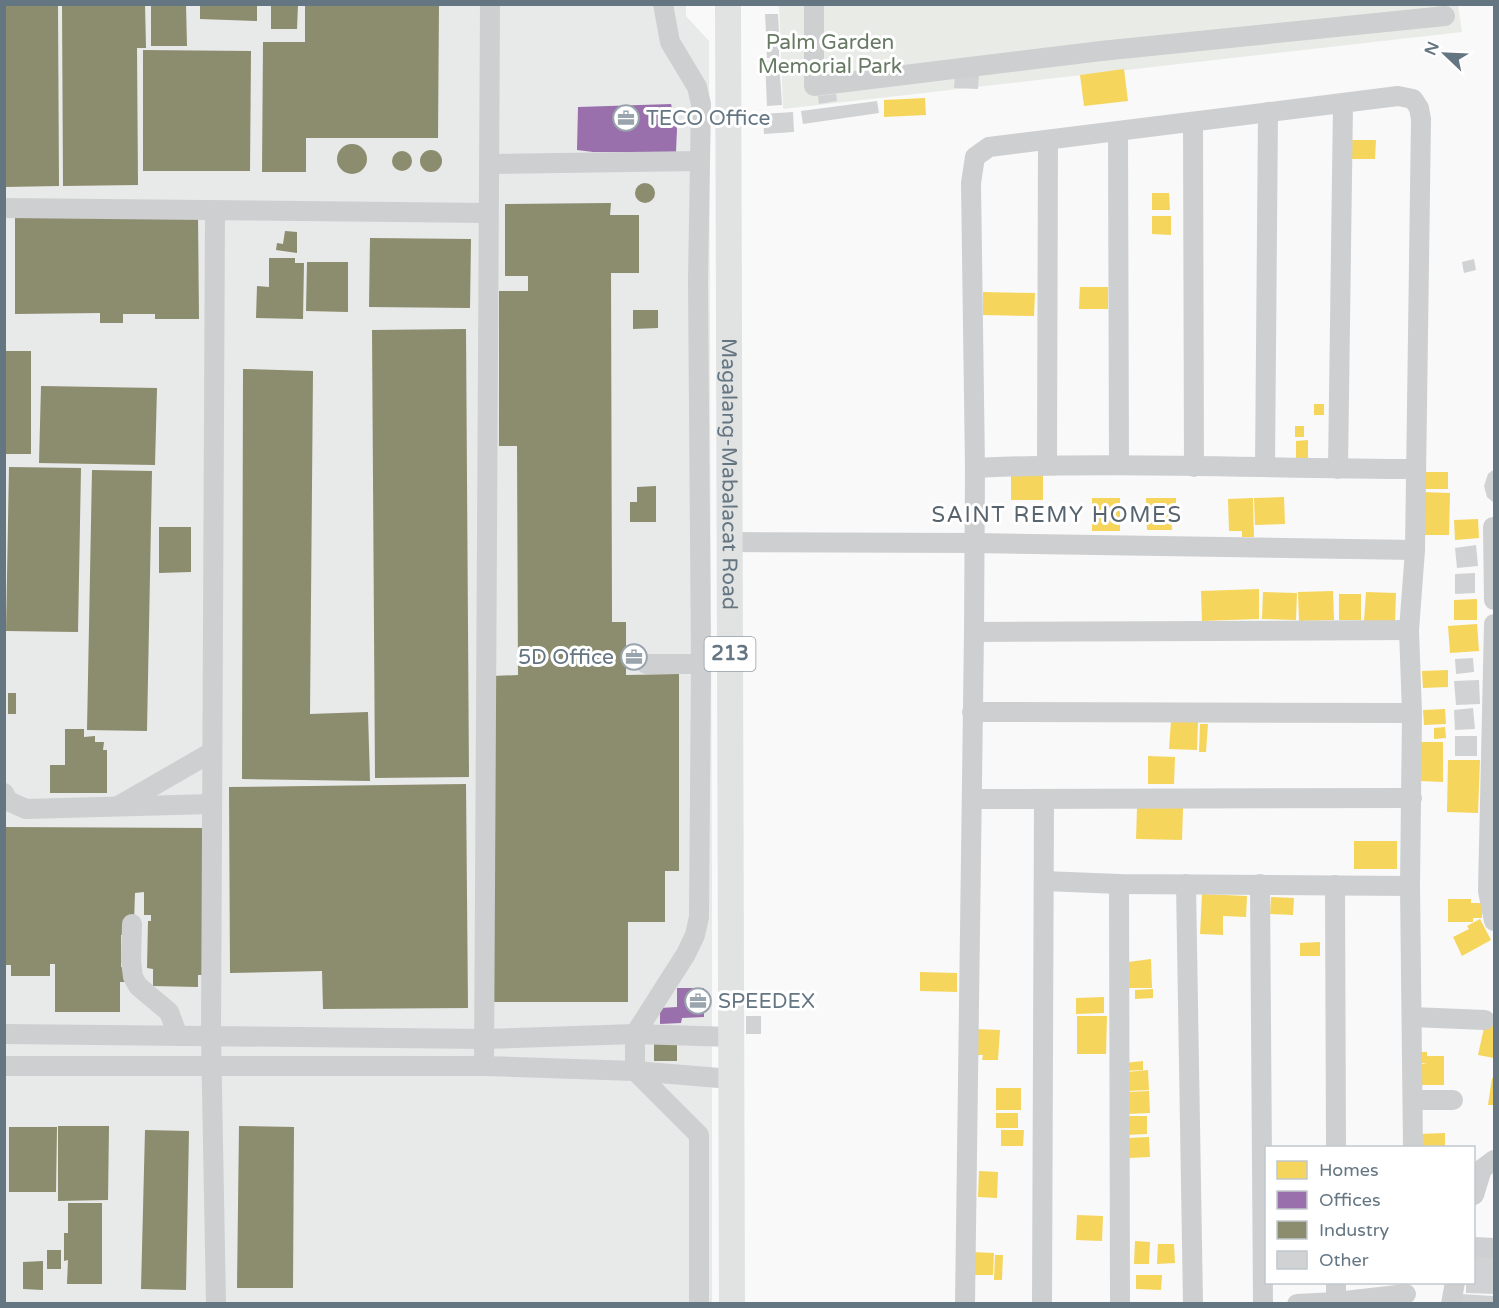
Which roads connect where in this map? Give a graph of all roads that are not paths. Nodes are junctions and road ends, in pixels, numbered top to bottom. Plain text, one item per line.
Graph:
1 (490, 4) edge
2 (663, 4) edge
3 (728, 4) edge
4 (814, 4) edge
5 (1445, 16) dead end
6 (1343, 104) junction
7 (1268, 112) junction
8 (1193, 122) junction
9 (1118, 132) junction
10 (1048, 140) junction
11 (699, 161) junction
12 (489, 164) junction
13 (4, 208) edge
14 (215, 211) junction
15 (488, 213) junction
16 (1047, 465) junction
17 (1119, 465) junction
18 (1194, 467) junction
19 (1265, 467) junction
20 (975, 468) junction
21 (1338, 469) junction
22 (1416, 469) junction
23 (1493, 527) dead end
24 (729, 542) junction
25 (973, 543) junction
26 (1415, 550) junction
27 (1494, 600) edge
28 (1494, 624) edge
29 (1409, 630) junction
30 (975, 632) junction
31 (646, 664) dead end
32 (700, 664) junction
33 (972, 712) junction
34 (1412, 713) junction
35 (212, 752) junction
36 (4, 793) edge
37 (1412, 798) junction
38 (972, 799) junction
39 (1044, 799) junction
40 (212, 804) junction
41 (118, 807) junction
42 (1044, 881) junction
43 (1119, 884) junction
44 (1186, 884) junction
45 (1260, 884) junction
46 (1335, 885) junction
47 (1410, 886) junction
48 (1494, 921) edge
49 (132, 924) dead end
50 (1412, 1017) junction
51 (1485, 1020) dead end
52 (635, 1034) junction
53 (4, 1035) edge
54 (178, 1036) junction
55 (211, 1036) junction
56 (731, 1037) junction
57 (484, 1039) junction
58 (4, 1066) edge
59 (212, 1066) junction
60 (484, 1066) junction
61 (635, 1071) junction
62 (731, 1079) junction
63 (1414, 1100) junction
64 (1453, 1100) dead end
65 (1335, 1146) edge
66 (1413, 1146) edge
67 (1494, 1160) edge
68 (1475, 1189) edge
69 (1475, 1247) edge
70 (1494, 1248) edge
71 (1455, 1284) edge
72 (1336, 1292) edge
73 (1406, 1293) edge
74 (216, 1304) edge
75 (699, 1304) edge
76 (732, 1304) edge
77 (965, 1304) edge
78 (1042, 1304) edge
79 (1120, 1304) edge
80 (1193, 1304) edge
81 (1263, 1304) edge
82 (1297, 1304) edge
83 (1451, 1304) edge

1 - 12 street
2 - 11 street
3 - 24 main road, Magalang-Mabalacat Road / 213
4 - 5 street
6 - 7 street
6 - 21 street
6 - 22 street
7 - 8 street
7 - 19 street
8 - 9 street
8 - 18 street
9 - 10 street
9 - 17 street
10 - 16 street
10 - 20 street
11 - 12 street
11 - 32 street
12 - 15 street
13 - 14 street
14 - 15 street
14 - 35 street
15 - 57 street
16 - 17 street
16 - 20 street
17 - 18 street
18 - 19 street
19 - 21 street
20 - 25 street
21 - 22 street
22 - 26 street
23 - 27 street
24 - 25 street
24 - 56 main road, Magalang-Mabalacat Road / 213
25 - 26 street
25 - 30 street
26 - 29 street
28 - 48 street
29 - 30 street
29 - 34 street
30 - 33 street
31 - 32 street
32 - 52 street
33 - 34 street
33 - 38 street
34 - 37 street
35 - 40 street
35 - 41 street
36 - 41 street
37 - 39 street
37 - 47 street
38 - 39 street
38 - 77 street
39 - 42 street
40 - 41 street
40 - 55 street
42 - 43 street
42 - 78 street
43 - 44 street
43 - 79 street
44 - 45 street
44 - 80 street
45 - 46 street
45 - 81 street
46 - 47 street
46 - 65 street
47 - 50 street
49 - 54 street
50 - 51 street
50 - 63 street
52 - 56 street
52 - 57 street
52 - 61 street
53 - 54 street
54 - 55 street
55 - 57 street
55 - 59 street
56 - 62 main road, Magalang-Mabalacat Road / 213
57 - 60 street
58 - 59 street
59 - 60 street
59 - 74 street
60 - 61 street
61 - 62 street
61 - 75 street
62 - 76 main road, Magalang-Mabalacat Road / 213
63 - 64 street
63 - 66 street
67 - 68 street
69 - 70 street
71 - 83 street
72 - 73 street
72 - 82 street

